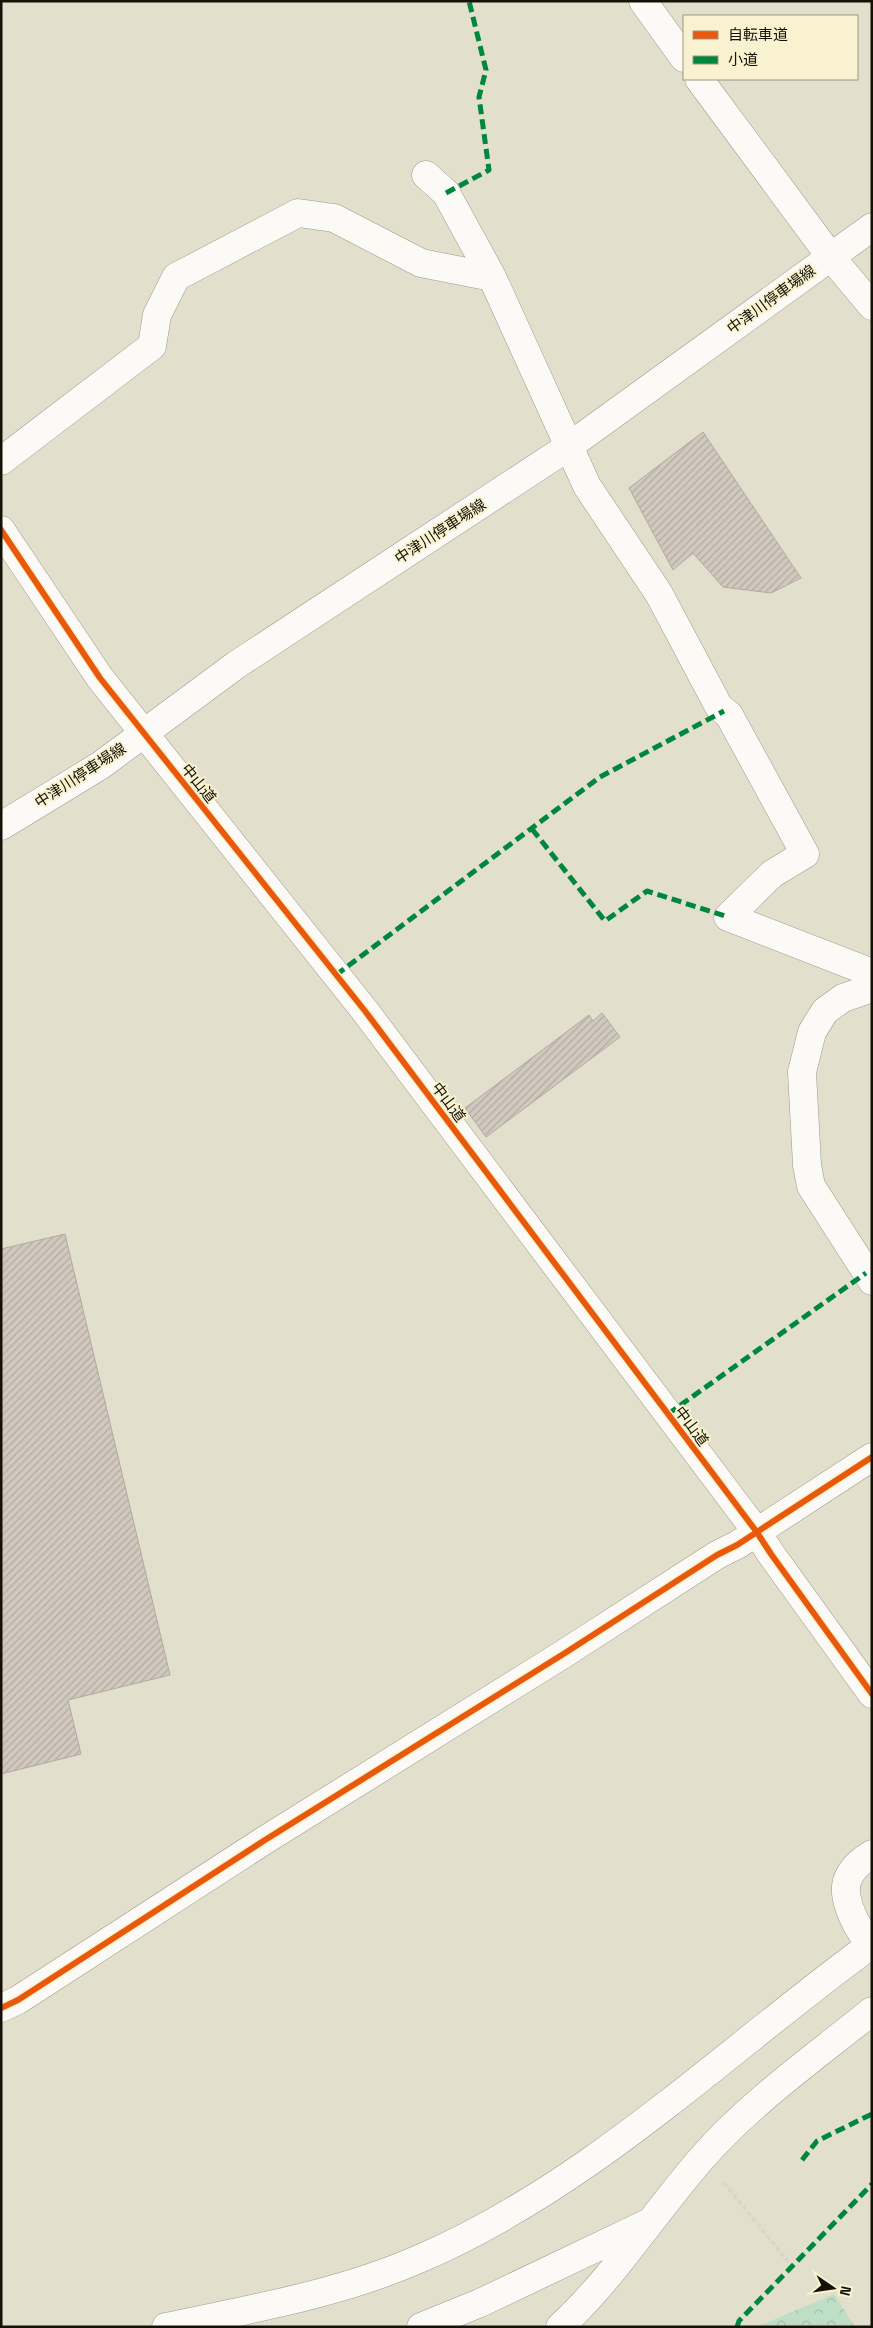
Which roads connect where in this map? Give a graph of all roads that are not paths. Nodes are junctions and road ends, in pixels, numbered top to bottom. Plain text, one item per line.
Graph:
1 (643, 1) edge
2 (683, 57) edge
3 (700, 80) edge
4 (426, 175) dead end
5 (872, 227) edge
6 (830, 256) junction
7 (492, 277) junction
8 (872, 306) edge
9 (568, 447) junction
10 (1, 461) edge
11 (1, 530) edge
12 (144, 733) junction
13 (1, 826) edge
14 (872, 973) edge
15 (872, 988) edge
16 (872, 1281) edge
17 (872, 1457) edge
18 (756, 1531) junction
19 (872, 1694) edge
20 (872, 1854) edge
21 (871, 1946) edge
22 (1, 2008) edge
23 (872, 2011) edge
24 (654, 2220) junction
25 (166, 2327) edge
26 (421, 2327) edge
27 (560, 2327) edge

1 - 2 street
3 - 6 street
4 - 7 street
5 - 6 street, 中津川停車場線
6 - 8 street
6 - 9 street, 中津川停車場線
7 - 9 street
7 - 10 street
9 - 12 street, 中津川停車場線
9 - 14 street
11 - 12 street, 中山道
12 - 13 street, 中津川停車場線
12 - 18 street, 中山道
15 - 16 street
17 - 18 street
18 - 19 street, 中山道
18 - 22 street
20 - 21 street
21 - 25 street
23 - 24 street
24 - 26 street
24 - 27 street

